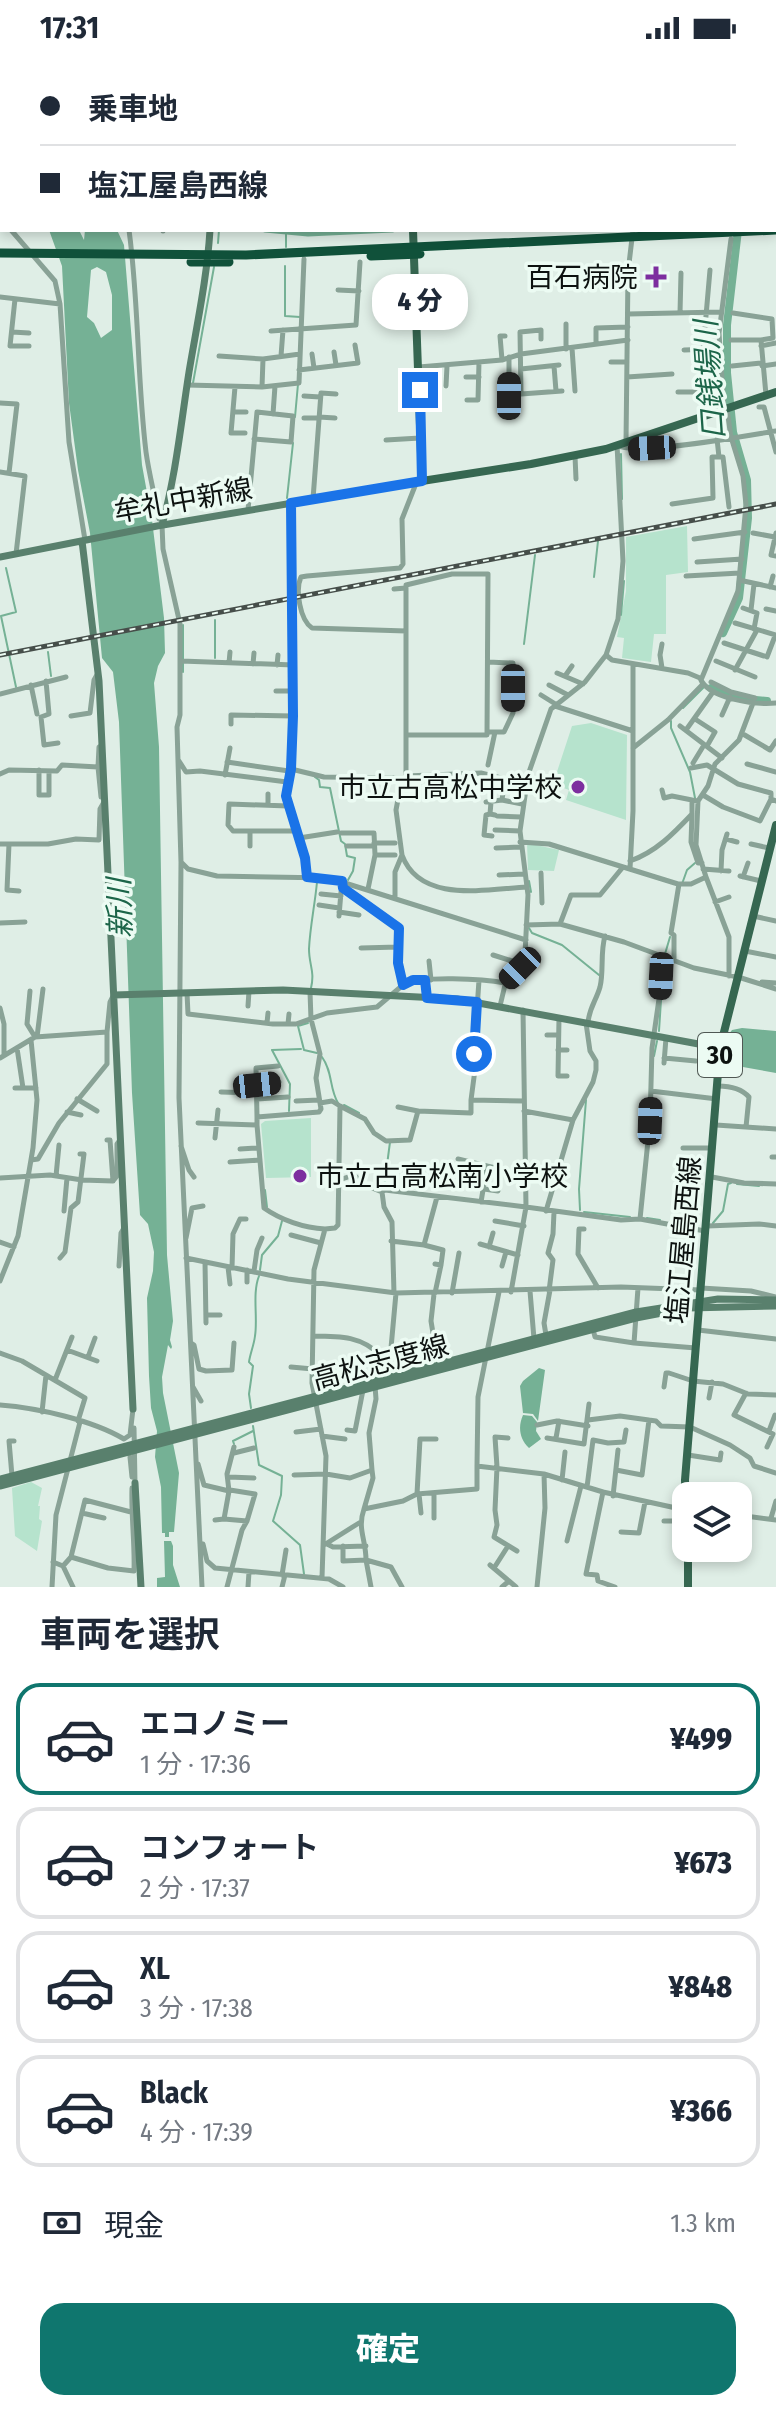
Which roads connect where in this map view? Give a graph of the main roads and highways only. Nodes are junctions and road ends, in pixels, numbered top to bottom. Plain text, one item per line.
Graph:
1 (413, 232) edge
2 (701, 232) edge
3 (763, 232) edge
4 (744, 235) junction
5 (633, 237) edge
6 (732, 237) junction
7 (776, 237) edge
8 (415, 251) junction
9 (0, 256) edge
10 (208, 259) junction
11 (776, 392) edge
12 (776, 825) edge
13 (687, 1482) edge
14 (688, 1562) edge
15 (688, 1587) edge

1 - 8 main road
2 - 5 highway
2 - 6 highway
3 - 4 highway
4 - 6 highway
4 - 7 highway
5 - 6 highway
5 - 8 highway
8 - 10 highway
8 - 10 highway
8 - 11 main road
9 - 10 highway
12 - 13 main road, 塩江屋島西線 / 30
14 - 15 main road

